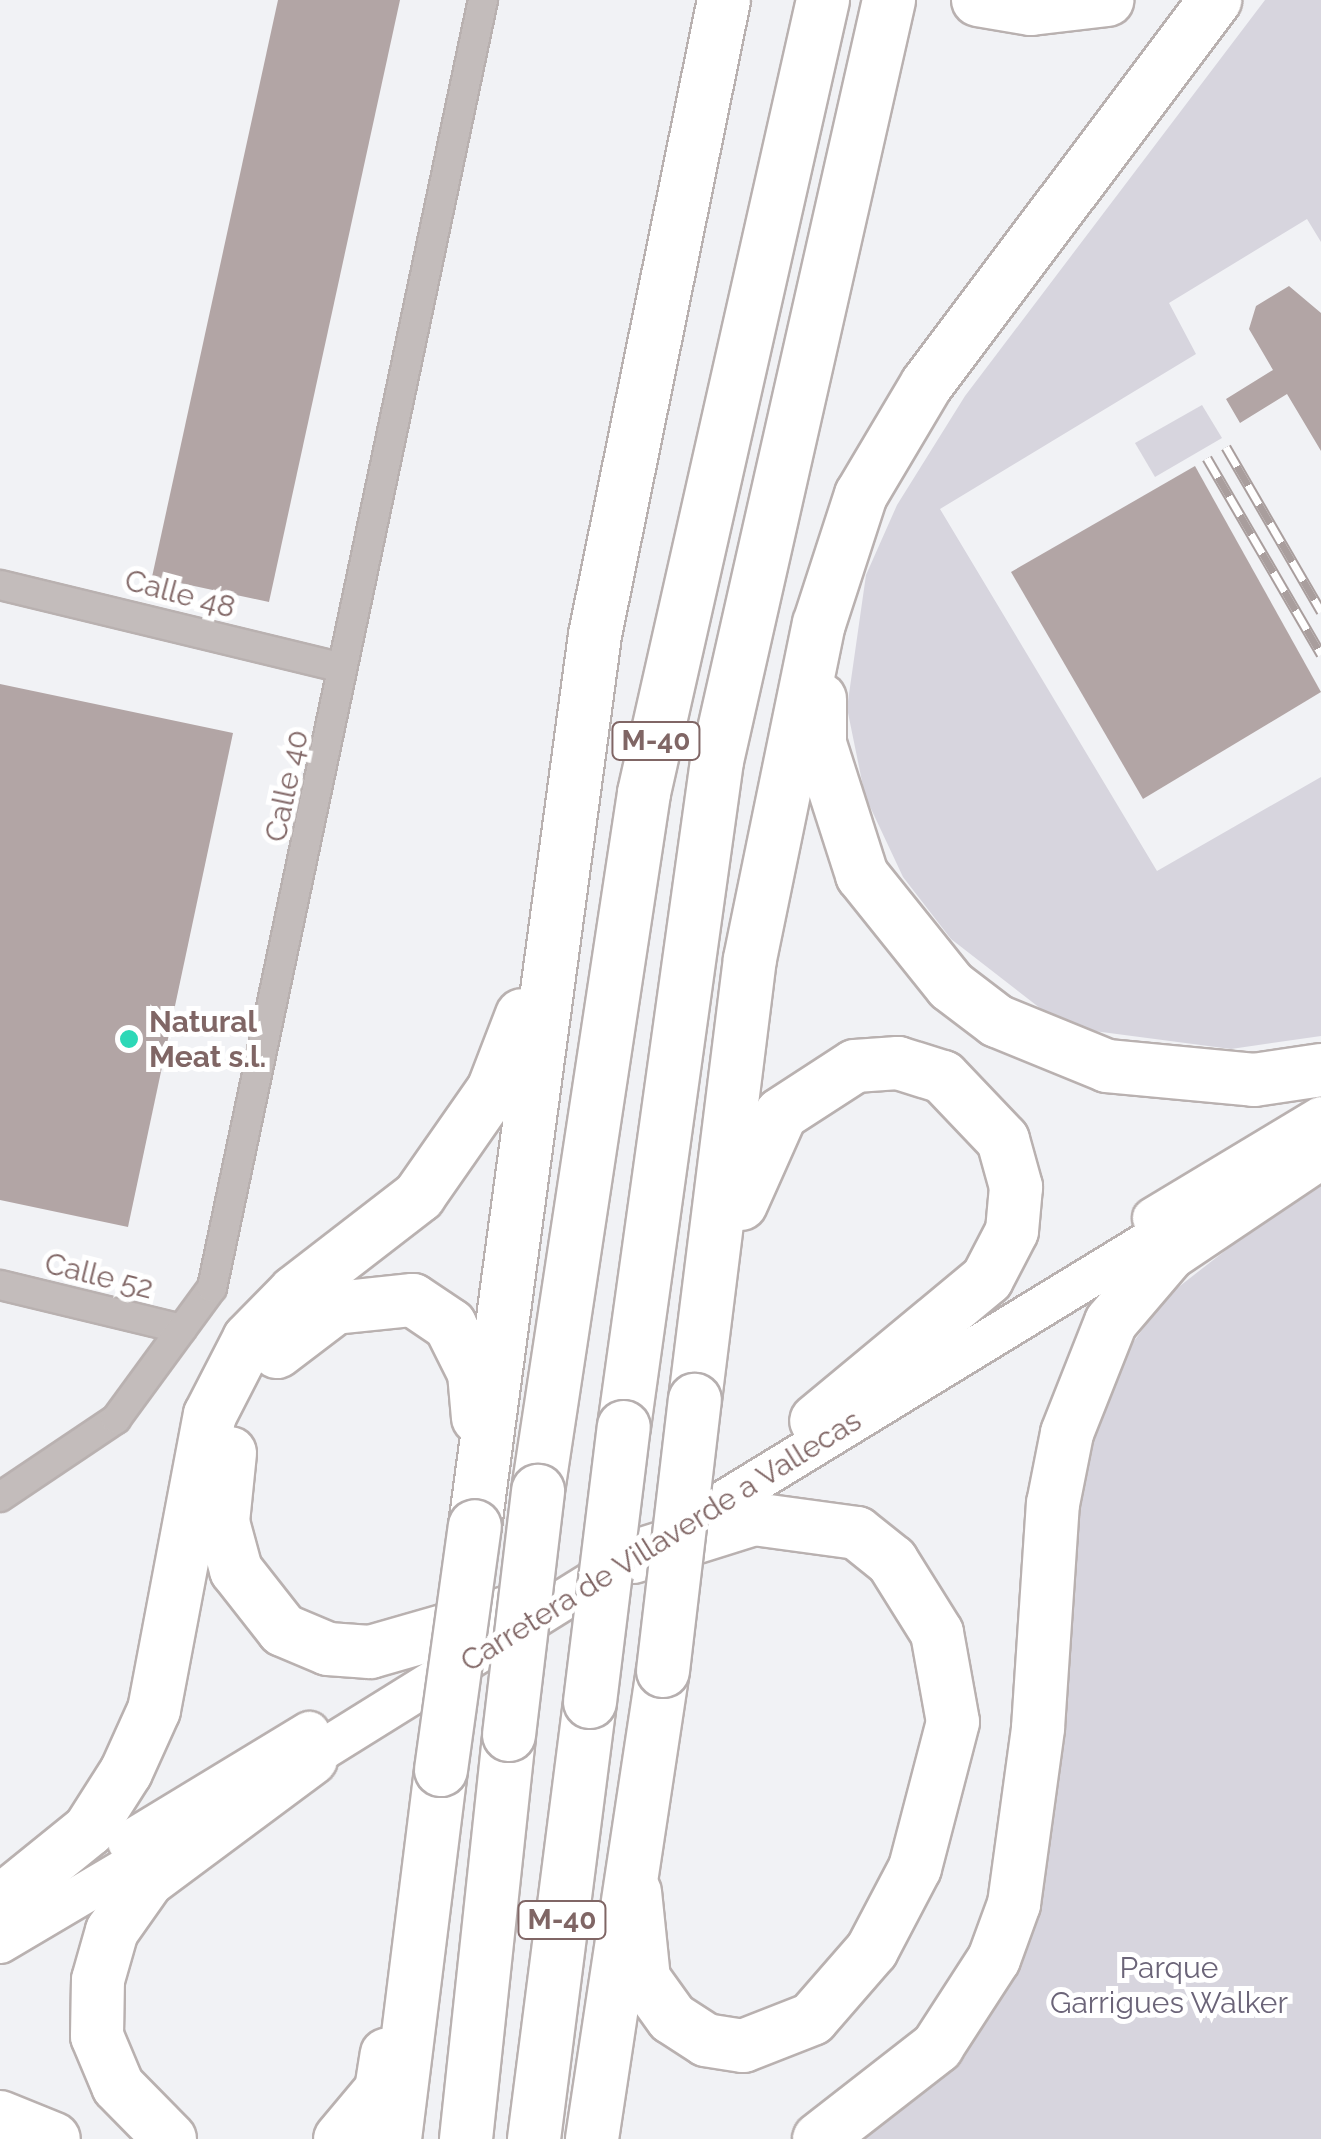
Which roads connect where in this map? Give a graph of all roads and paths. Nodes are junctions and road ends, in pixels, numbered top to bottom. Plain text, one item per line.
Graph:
1 (482, 0) edge
2 (724, 0) edge
3 (822, 0) edge
4 (890, 0) edge
5 (978, 0) edge
6 (1107, 0) edge
7 (1215, 0) edge
8 (0, 585) edge
9 (819, 624) junction
10 (342, 668) junction
11 (553, 934) junction
12 (1321, 1070) edge
13 (1321, 1117) edge
14 (1321, 1136) edge
15 (1321, 1152) edge
16 (0, 1286) edge
17 (182, 1330) junction
18 (704, 1330) junction
19 (816, 1420) junction
20 (484, 1474) junction
21 (0, 1497) edge
22 (633, 1557) junction
23 (506, 1613) junction
24 (310, 1759) junction
25 (428, 1872) junction
26 (635, 1892) junction
27 (0, 1902) edge
28 (0, 1920) edge
29 (0, 1943) edge
30 (0, 2117) edge
31 (54, 2139) edge
32 (170, 2139) edge
33 (340, 2139) edge
34 (395, 2139) edge
35 (466, 2139) edge
36 (534, 2139) edge
37 (592, 2139) edge
38 (820, 2139) edge

1 - 10 street, Calle 40
2 - 11 highway
3 - 35 highway, M-40, bridge
4 - 36 highway, M-40, bridge
5 - 6 highway
7 - 9 highway
8 - 10 street, Calle 48
9 - 12 highway
9 - 18 highway
10 - 17 street, Calle 40
11 - 20 highway
11 - 27 highway
13 - 19 main road, Carretera de Villaverde a Vallecas
14 - 22 main road, Carretera de Villaverde a Vallecas
15 - 38 highway
16 - 17 street, Calle 52
17 - 21 street, Calle 40
18 - 19 highway
18 - 26 highway, bridge
19 - 23 main road, Carretera de Villaverde a Vallecas
20 - 23 highway
20 - 25 highway, bridge
22 - 24 main road, Carretera de Villaverde a Vallecas
22 - 26 highway
23 - 28 main road, Carretera de Villaverde a Vallecas
24 - 29 main road, Carretera de Villaverde a Vallecas
24 - 32 highway
25 - 33 highway
25 - 34 highway
26 - 37 highway
30 - 31 highway

